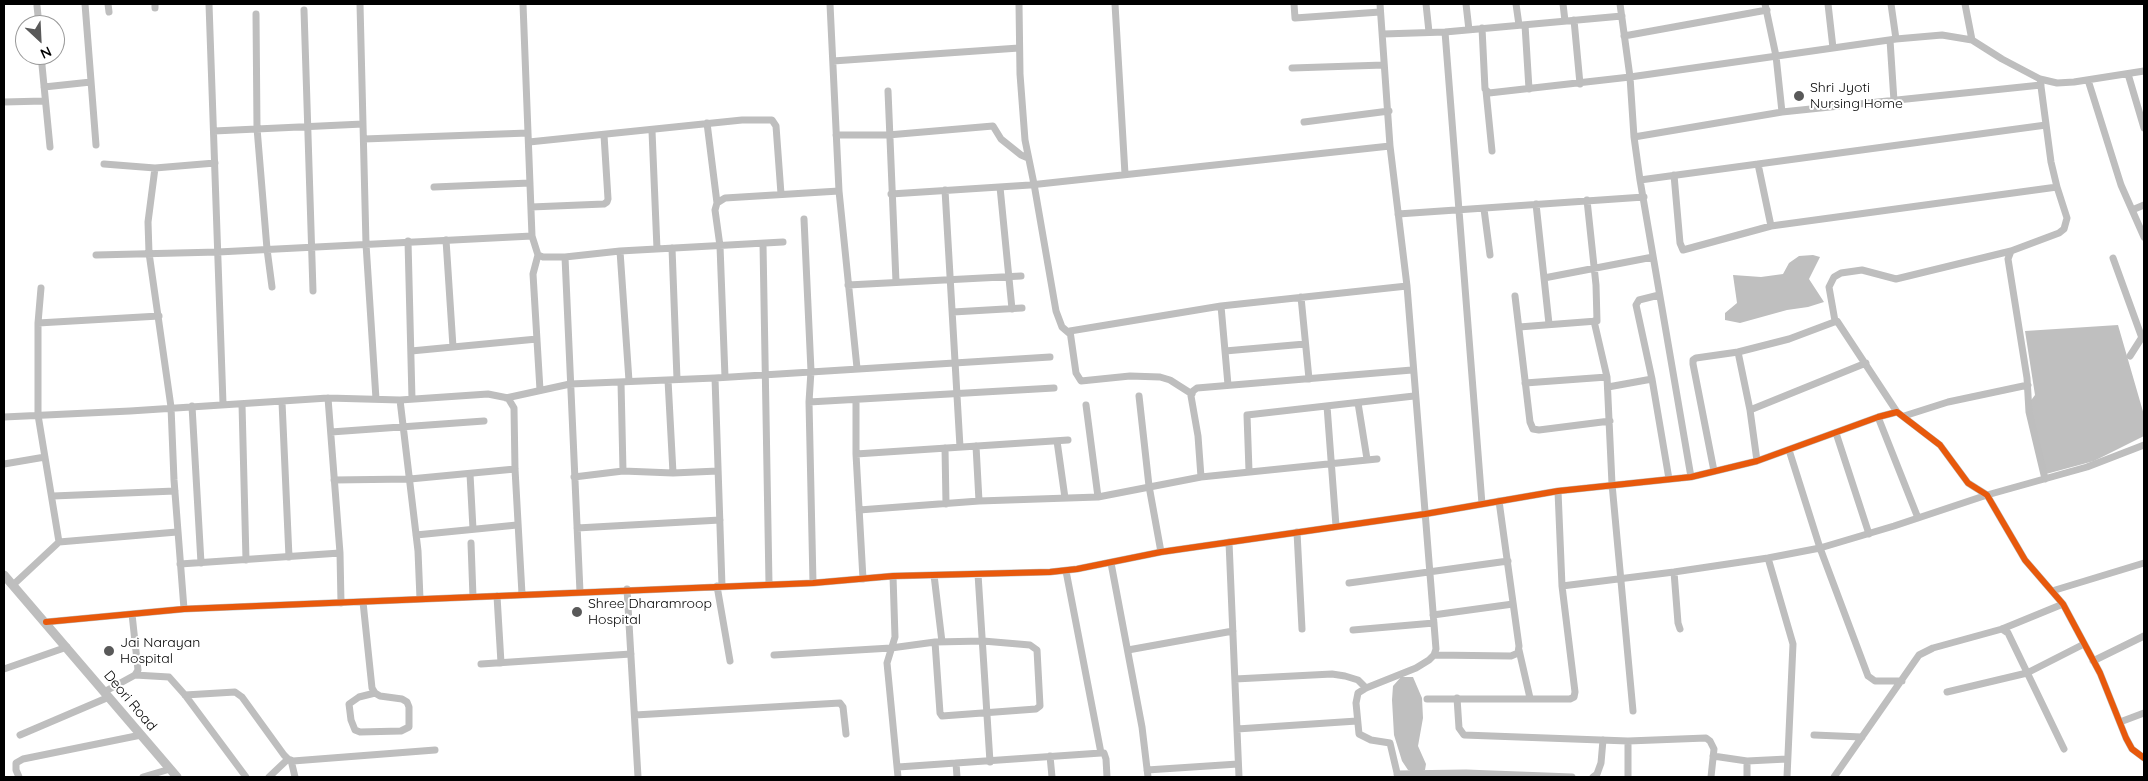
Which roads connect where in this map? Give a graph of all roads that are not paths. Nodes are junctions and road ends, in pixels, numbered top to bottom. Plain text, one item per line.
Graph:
1 (85, 4) edge
2 (108, 4) edge
3 (209, 4) edge
4 (360, 4) edge
5 (523, 4) edge
6 (830, 4) edge
7 (1019, 4) edge
8 (1115, 4) edge
9 (1294, 4) edge
10 (1380, 4) edge
11 (1426, 4) edge
12 (1466, 4) edge
13 (1516, 4) edge
14 (1563, 4) edge
15 (1620, 4) edge
16 (1828, 4) edge
17 (1891, 4) edge
18 (1965, 4) edge
19 (37, 6) dead end
20 (1766, 7) edge
21 (304, 10) dead end
22 (108, 12) dead end
23 (1380, 12) junction
24 (256, 14) dead end
25 (38, 15) edge
26 (1622, 16) junction
27 (1574, 20) junction
28 (1565, 21) junction
29 (1522, 25) junction
30 (1482, 28) junction
31 (1469, 30) junction
32 (1429, 32) junction
33 (1445, 32) junction
34 (1383, 34) junction
35 (1624, 36) junction
36 (1893, 39) junction
37 (1972, 40) junction
38 (1019, 48) junction
39 (1833, 48) junction
40 (1776, 56) junction
41 (833, 61) junction
42 (42, 65) edge
43 (1384, 65) junction
44 (1292, 68) dead end
45 (2144, 71) edge
46 (2128, 74) junction
47 (1630, 77) junction
48 (2088, 80) junction
49 (91, 82) junction
50 (2041, 82) junction
51 (1580, 84) junction
52 (44, 87) junction
53 (1529, 89) junction
54 (888, 91) dead end
55 (1486, 91) junction
56 (44, 101) junction
57 (1894, 101) junction
58 (4, 102) edge
59 (1389, 111) junction
60 (1782, 112) junction
61 (1304, 122) dead end
62 (363, 124) junction
63 (708, 124) junction
64 (2046, 125) junction
65 (308, 127) junction
66 (257, 128) junction
67 (2144, 128) edge
68 (652, 130) junction
69 (214, 131) junction
70 (528, 133) junction
71 (836, 134) junction
72 (888, 134) junction
73 (604, 135) junction
74 (1634, 136) junction
75 (364, 140) junction
76 (529, 142) junction
77 (96, 145) dead end
78 (1390, 146) junction
79 (50, 147) dead end
80 (1492, 151) dead end
81 (1028, 158) junction
82 (215, 163) junction
83 (104, 164) dead end
84 (1758, 164) junction
85 (155, 168) junction
86 (1125, 174) junction
87 (1674, 175) junction
88 (1640, 180) junction
89 (530, 183) junction
90 (1034, 184) junction
91 (2057, 186) junction
92 (434, 187) dead end
93 (1000, 187) junction
94 (945, 190) junction
95 (839, 191) junction
96 (782, 194) junction
97 (891, 194) junction
98 (1644, 197) junction
99 (1587, 200) junction
100 (717, 203) junction
101 (1536, 204) junction
102 (2144, 205) edge
103 (531, 207) junction
104 (1460, 209) junction
105 (1484, 209) junction
106 (2132, 210) junction
107 (1398, 214) junction
108 (804, 219) dead end
109 (1771, 226) junction
110 (532, 236) junction
111 (2144, 237) edge
112 (446, 240) junction
113 (408, 241) junction
114 (784, 242) dead end
115 (366, 244) junction
116 (764, 244) junction
117 (312, 246) junction
118 (720, 246) junction
119 (672, 248) junction
120 (267, 249) junction
121 (657, 249) junction
122 (620, 251) junction
123 (2010, 251) junction
124 (218, 252) junction
125 (149, 253) junction
126 (96, 254) dead end
127 (538, 255) junction
128 (1490, 255) dead end
129 (565, 257) junction
130 (1653, 257) junction
131 (2113, 258) dead end
132 (1594, 267) junction
133 (1009, 276) junction
134 (1021, 276) dead end
135 (1544, 278) junction
136 (951, 279) junction
137 (896, 282) junction
138 (848, 284) junction
139 (1406, 286) junction
140 (272, 287) dead end
141 (41, 288) dead end
142 (314, 291) dead end
143 (1659, 295) junction
144 (1516, 296) dead end
145 (1301, 297) junction
146 (1221, 306) junction
147 (1022, 308) dead end
148 (1012, 309) junction
149 (953, 312) junction
150 (159, 316) junction
151 (1594, 321) junction
152 (1835, 321) junction
153 (38, 322) junction
154 (1548, 324) junction
155 (1519, 327) junction
156 (1069, 333) junction
157 (2143, 336) edge
158 (537, 339) junction
159 (1306, 344) junction
160 (453, 347) junction
161 (411, 351) junction
162 (1225, 351) junction
163 (1738, 352) junction
164 (2130, 356) dead end
165 (1050, 357) dead end
166 (955, 361) junction
167 (1866, 363) junction
168 (857, 368) junction
169 (1412, 370) junction
170 (811, 371) junction
171 (764, 374) junction
172 (725, 377) junction
173 (1607, 377) junction
174 (715, 378) junction
175 (677, 379) junction
176 (1309, 379) junction
177 (1652, 379) junction
178 (668, 380) junction
179 (629, 381) junction
180 (621, 382) junction
181 (1525, 383) junction
182 (570, 384) junction
183 (2028, 385) junction
184 (1228, 386) junction
185 (1608, 386) junction
186 (1054, 388) dead end
187 (540, 390) junction
188 (957, 394) junction
189 (1192, 394) junction
190 (1139, 396) dead end
191 (1414, 396) junction
192 (328, 398) junction
193 (506, 398) junction
194 (376, 399) junction
195 (412, 399) junction
196 (400, 400) junction
197 (856, 400) junction
198 (282, 402) junction
199 (809, 402) junction
200 (1358, 402) junction
201 (223, 404) junction
202 (242, 404) junction
203 (1086, 405) dead end
204 (192, 406) junction
205 (1327, 406) junction
206 (171, 407) junction
207 (1750, 410) junction
208 (1897, 412) junction
209 (38, 415) junction
210 (4, 416) edge
211 (1904, 416) junction
212 (1878, 417) junction
213 (484, 421) dead end
214 (1610, 421) junction
215 (404, 427) junction
216 (331, 432) junction
217 (1836, 433) junction
218 (1068, 440) dead end
219 (1057, 441) junction
220 (2144, 445) edge
221 (976, 446) junction
222 (960, 447) junction
223 (945, 448) junction
224 (1790, 450) junction
225 (856, 454) junction
226 (45, 457) junction
227 (1377, 458) dead end
228 (1367, 459) junction
229 (1331, 462) junction
230 (1757, 462) junction
231 (4, 464) edge
232 (515, 469) junction
233 (718, 471) junction
234 (1249, 471) junction
235 (1714, 471) junction
236 (623, 472) junction
237 (673, 473) junction
238 (470, 474) junction
239 (1201, 476) junction
240 (1691, 476) junction
241 (574, 477) junction
242 (1669, 478) junction
243 (410, 479) junction
244 (2045, 479) junction
245 (334, 480) junction
246 (1612, 484) junction
247 (1149, 486) junction
248 (175, 491) junction
249 (1558, 491) junction
250 (1987, 495) junction
251 (52, 496) junction
252 (1098, 497) junction
253 (1065, 498) junction
254 (979, 501) junction
255 (1499, 501) junction
256 (946, 504) junction
257 (1482, 504) junction
258 (859, 510) junction
259 (1425, 514) junction
260 (1918, 518) junction
261 (720, 520) junction
262 (518, 525) junction
263 (1336, 526) junction
264 (577, 528) junction
265 (473, 529) junction
266 (177, 532) junction
267 (1297, 532) junction
268 (1869, 534) junction
269 (416, 535) junction
270 (59, 542) junction
271 (1229, 542) junction
272 (471, 543) dead end
273 (1820, 548) junction
274 (1161, 552) junction
275 (340, 553) junction
276 (289, 557) junction
277 (1768, 558) junction
278 (246, 560) junction
279 (1508, 561) junction
280 (201, 563) junction
281 (1111, 563) junction
282 (2144, 563) edge
283 (180, 564) junction
284 (1066, 570) junction
285 (1430, 570) junction
286 (1674, 572) junction
287 (978, 574) junction
288 (4, 575) edge
289 (934, 575) junction
290 (893, 576) junction
291 (863, 579) junction
292 (1621, 579) junction
293 (813, 583) junction
294 (1349, 583) dead end
295 (768, 584) junction
296 (13, 585) junction
297 (719, 586) junction
298 (1562, 586) junction
299 (627, 589) junction
300 (2052, 591) junction
301 (580, 592) junction
302 (522, 594) junction
303 (497, 596) junction
304 (473, 597) junction
305 (420, 599) junction
306 (363, 602) junction
307 (341, 603) junction
308 (1513, 604) junction
309 (2063, 604) junction
310 (184, 609) junction
311 (132, 614) junction
312 (1433, 615) junction
313 (46, 622) junction
314 (1434, 623) junction
315 (1680, 628) dead end
316 (1302, 629) dead end
317 (2002, 629) junction
318 (1353, 630) dead end
319 (1233, 631) junction
320 (2144, 636) edge
321 (984, 641) junction
322 (939, 642) junction
323 (2084, 644) junction
324 (67, 647) junction
325 (891, 648) junction
326 (1128, 650) junction
327 (1519, 650) junction
328 (631, 654) junction
329 (774, 655) dead end
330 (1434, 655) junction
331 (730, 661) dead end
332 (2093, 661) junction
333 (501, 663) junction
334 (481, 664) dead end
335 (4, 669) edge
336 (2027, 673) junction
337 (135, 675) junction
338 (1235, 679) junction
339 (1902, 681) junction
340 (1366, 688) junction
341 (1947, 692) dead end
342 (107, 694) junction
343 (375, 694) junction
344 (185, 695) junction
345 (1457, 698) junction
346 (1530, 698) junction
347 (1427, 699) dead end
348 (1633, 711) dead end
349 (987, 713) junction
350 (2144, 714) edge
351 (635, 715) junction
352 (1357, 720) junction
353 (2120, 722) junction
354 (1237, 729) junction
355 (846, 734) dead end
356 (20, 735) dead end
357 (141, 735) junction
358 (1814, 735) dead end
359 (1862, 737) junction
360 (1603, 740) junction
361 (1628, 741) junction
362 (2064, 749) dead end
363 (434, 750) dead end
364 (1101, 753) junction
365 (1050, 756) junction
366 (1713, 756) junction
367 (2144, 758) edge
368 (1787, 759) junction
369 (289, 760) junction
370 (1747, 760) junction
371 (990, 762) junction
372 (956, 763) junction
373 (1238, 764) junction
374 (898, 767) junction
375 (170, 769) junction
376 (1148, 774) edge
377 (1398, 776) edge
378 (19, 777) edge
379 (144, 777) edge
380 (177, 777) edge
381 (246, 777) edge
382 (269, 777) edge
383 (294, 777) edge
384 (638, 777) edge
385 (898, 777) edge
386 (957, 777) edge
387 (1052, 777) edge
388 (1107, 777) edge
389 (1239, 777) edge
390 (1572, 777) edge
391 (1593, 777) edge
392 (1628, 777) edge
393 (1711, 777) edge
394 (1747, 777) edge
395 (1787, 777) edge
396 (1834, 777) edge

1 - 49 street
2 - 22 street
3 - 69 street
4 - 62 street
5 - 70 street
6 - 41 street
7 - 38 street
8 - 86 street
9 - 23 street
10 - 23 street
11 - 32 street
12 - 31 street
13 - 29 street
14 - 28 street
15 - 26 street
16 - 39 street
17 - 36 street
18 - 37 street
19 - 25 street
20 - 35 street
20 - 40 street
21 - 65 street
23 - 34 street
24 - 66 street
26 - 27 street
26 - 35 street
27 - 28 street
27 - 51 street
28 - 29 street
29 - 30 street
29 - 53 street
30 - 31 street
30 - 55 street
31 - 33 street
32 - 33 street
32 - 34 street
33 - 104 street
34 - 43 street
35 - 47 street
36 - 37 street
36 - 39 street
36 - 57 street
37 - 50 street
38 - 41 street
38 - 81 street
39 - 40 street
40 - 47 street
40 - 60 street
41 - 71 street
42 - 52 street
43 - 44 street
43 - 59 street
45 - 46 street
46 - 48 street
46 - 67 street
47 - 51 street
47 - 74 street
48 - 50 street
48 - 106 street
49 - 52 street
49 - 77 street
50 - 57 street
50 - 64 street
51 - 53 street
52 - 56 street
53 - 55 street
54 - 72 street
55 - 80 street
56 - 58 street
56 - 79 street
57 - 60 street
59 - 61 street
59 - 78 street
60 - 74 street
62 - 65 street
62 - 75 street
63 - 68 street
63 - 96 street
63 - 100 street
64 - 84 street
64 - 91 street
65 - 66 street
65 - 117 street
66 - 69 street
66 - 120 street
68 - 73 street
68 - 121 street
69 - 82 street
70 - 75 street
70 - 76 street
71 - 72 street
71 - 95 street
72 - 81 street
72 - 97 street
73 - 76 street
73 - 103 street
74 - 88 street
75 - 115 street
76 - 89 street
78 - 86 street
78 - 107 street
81 - 90 street
82 - 85 street
82 - 124 street
83 - 85 street
84 - 87 street
84 - 109 street
85 - 125 street
86 - 90 street
87 - 88 street
87 - 109 street
88 - 98 street
89 - 92 street
89 - 103 street
90 - 93 street
90 - 156 street
91 - 109 street
91 - 123 street
93 - 94 street
93 - 133 street
94 - 97 street
94 - 136 street
95 - 96 street
95 - 138 street
96 - 100 street
97 - 137 street
98 - 99 street
98 - 130 street
99 - 101 street
99 - 132 street
100 - 118 street
101 - 105 street
101 - 135 street
102 - 106 street
103 - 110 street
104 - 105 street
104 - 107 street
104 - 257 street
105 - 128 street
106 - 111 street
107 - 139 street
108 - 170 street
110 - 112 street
110 - 127 street
112 - 113 street
112 - 160 street
113 - 115 street
113 - 161 street
114 - 116 street
115 - 117 street
115 - 194 street
116 - 118 street
116 - 171 street
117 - 120 street
117 - 142 street
118 - 119 street
118 - 172 street
119 - 121 street
119 - 175 street
120 - 124 street
120 - 140 street
121 - 122 street
122 - 129 street
122 - 179 street
123 - 152 street
123 - 183 street
124 - 125 street
124 - 201 street
125 - 126 street
125 - 150 street
127 - 129 street
127 - 158 street
129 - 182 street
130 - 132 street
130 - 143 street
131 - 157 street
132 - 135 street
132 - 151 street
133 - 134 street
133 - 136 street
133 - 148 street
135 - 154 street
136 - 137 street
136 - 149 street
137 - 138 street
138 - 168 street
139 - 145 street
139 - 169 street
141 - 153 street
143 - 177 street
143 - 240 street
144 - 155 street
145 - 146 street
145 - 159 street
146 - 156 street
146 - 162 street
147 - 148 street
148 - 149 street
149 - 166 street
150 - 153 street
150 - 206 street
151 - 154 street
151 - 173 street
152 - 163 street
152 - 167 street
153 - 209 street
154 - 155 street
155 - 181 street
156 - 189 street
157 - 164 street
158 - 160 street
158 - 187 street
159 - 162 street
159 - 176 street
160 - 161 street
161 - 195 street
162 - 184 street
163 - 207 street
163 - 235 street
165 - 166 street
166 - 168 street
166 - 188 street
167 - 207 street
167 - 208 street
168 - 170 street
169 - 176 street
169 - 191 street
170 - 171 street
170 - 199 street
171 - 172 street
171 - 295 street
172 - 174 street
173 - 181 street
173 - 185 street
174 - 175 street
174 - 233 street
175 - 178 street
176 - 184 street
177 - 185 street
177 - 242 street
178 - 179 street
178 - 237 street
179 - 180 street
180 - 182 street
180 - 236 street
181 - 214 street
182 - 187 street
182 - 241 street
183 - 211 street
183 - 244 street
184 - 189 street
185 - 214 street
186 - 188 street
187 - 193 street
188 - 197 street
188 - 222 street
189 - 239 street
190 - 247 street
191 - 200 street
191 - 259 street
192 - 194 street
192 - 198 street
192 - 216 street
193 - 195 street
193 - 232 street
194 - 196 street
195 - 196 street
196 - 215 street
197 - 199 street
197 - 225 street
198 - 202 street
198 - 276 street
199 - 293 street
200 - 205 street
200 - 228 street
201 - 202 street
201 - 204 street
202 - 278 street
203 - 252 street
204 - 206 street
204 - 280 street
205 - 229 street
205 - 234 street
206 - 209 street
206 - 248 street
207 - 230 street
208 - 211 street
208 - 212 street
209 - 210 street
209 - 226 street
211 - 250 street
212 - 217 street
212 - 260 street
213 - 215 street
214 - 246 street
215 - 216 street
215 - 243 street
216 - 245 street
217 - 224 street
217 - 268 street
218 - 219 street
219 - 221 street
219 - 253 street
220 - 244 street
221 - 222 street
221 - 254 street
222 - 223 street
223 - 225 street
223 - 256 street
224 - 230 street
224 - 273 street
225 - 258 street
226 - 231 street
226 - 251 street
227 - 228 street
228 - 229 street
229 - 234 street
229 - 263 street
230 - 235 street
232 - 238 street
232 - 262 street
233 - 237 street
233 - 261 street
234 - 239 street
235 - 240 street
236 - 237 street
236 - 241 street
238 - 243 street
238 - 265 street
239 - 247 street
240 - 242 street
241 - 264 street
242 - 246 street
243 - 245 street
243 - 269 street
244 - 250 street
245 - 275 street
246 - 249 street
246 - 292 street
247 - 252 street
247 - 274 street
248 - 251 street
248 - 266 street
249 - 255 street
249 - 298 street
250 - 260 street
250 - 300 street
251 - 270 street
252 - 253 street
253 - 254 street
254 - 256 street
255 - 257 street
255 - 279 street
256 - 258 street
257 - 259 street
258 - 291 street
259 - 263 street
259 - 285 street
260 - 268 street
261 - 264 street
261 - 297 street
262 - 265 street
262 - 302 street
263 - 267 street
264 - 301 street
265 - 269 street
266 - 270 street
266 - 283 street
267 - 271 street
267 - 316 street
268 - 273 street
269 - 305 street
270 - 296 street
271 - 274 street
271 - 319 street
272 - 304 street
273 - 277 street
273 - 339 street
274 - 281 street
275 - 276 street
275 - 307 street
276 - 278 street
277 - 286 street
277 - 368 street
278 - 280 street
279 - 285 street
279 - 308 street
280 - 283 street
281 - 284 street
281 - 326 street
282 - 300 street
283 - 310 street
284 - 287 street
284 - 364 street
285 - 294 street
285 - 312 street
286 - 292 street
286 - 315 street
287 - 289 street
287 - 321 street
288 - 296 street, Deori Road
289 - 290 street
289 - 322 street
290 - 291 street
290 - 325 street
291 - 293 street
292 - 298 street
292 - 348 street
293 - 295 street
295 - 297 street
296 - 313 street, Deori Road
297 - 299 street
297 - 331 street
298 - 346 street
299 - 301 street
299 - 328 street
300 - 309 street
301 - 302 street
302 - 303 street
303 - 304 street
303 - 333 street
304 - 305 street
305 - 306 street
306 - 307 street
306 - 343 street
307 - 310 street
308 - 312 street
308 - 327 street
309 - 317 street
309 - 323 street
310 - 311 street
311 - 313 street
311 - 337 street
312 - 314 street
313 - 324 street, Deori Road
314 - 318 street
314 - 330 street
317 - 336 street
317 - 339 street
319 - 326 street
319 - 338 street
320 - 332 street
321 - 322 street
321 - 349 street
321 - 349 street
322 - 325 street
322 - 349 street
323 - 332 street
323 - 336 street
324 - 335 street
324 - 342 street, Deori Road
325 - 329 street
325 - 374 street
326 - 376 street
327 - 330 street
327 - 346 street
328 - 333 street
328 - 351 street
330 - 340 street
332 - 353 street
333 - 334 street
336 - 341 street
336 - 362 street
337 - 342 street
337 - 344 street
338 - 340 street
338 - 354 street
339 - 359 street
340 - 352 street
342 - 356 street
342 - 357 street, Deori Road
343 - 343 street
344 - 369 street
344 - 381 street
345 - 346 street
345 - 347 street
345 - 360 street
349 - 371 street
350 - 353 street
351 - 355 street
351 - 384 street
352 - 354 street
352 - 377 street
353 - 367 street
354 - 373 street
357 - 375 street, Deori Road
357 - 378 street
358 - 359 street
359 - 396 street
360 - 361 street
360 - 391 street
361 - 366 street
361 - 392 street
363 - 369 street
364 - 365 street
364 - 388 street
365 - 371 street
365 - 387 street
366 - 370 street
366 - 393 street
368 - 370 street
368 - 395 street
369 - 382 street
369 - 383 street
370 - 394 street
371 - 372 street
372 - 374 street
372 - 386 street
373 - 376 street
373 - 389 street
374 - 385 street
375 - 379 street
375 - 380 street, Deori Road
377 - 390 street

